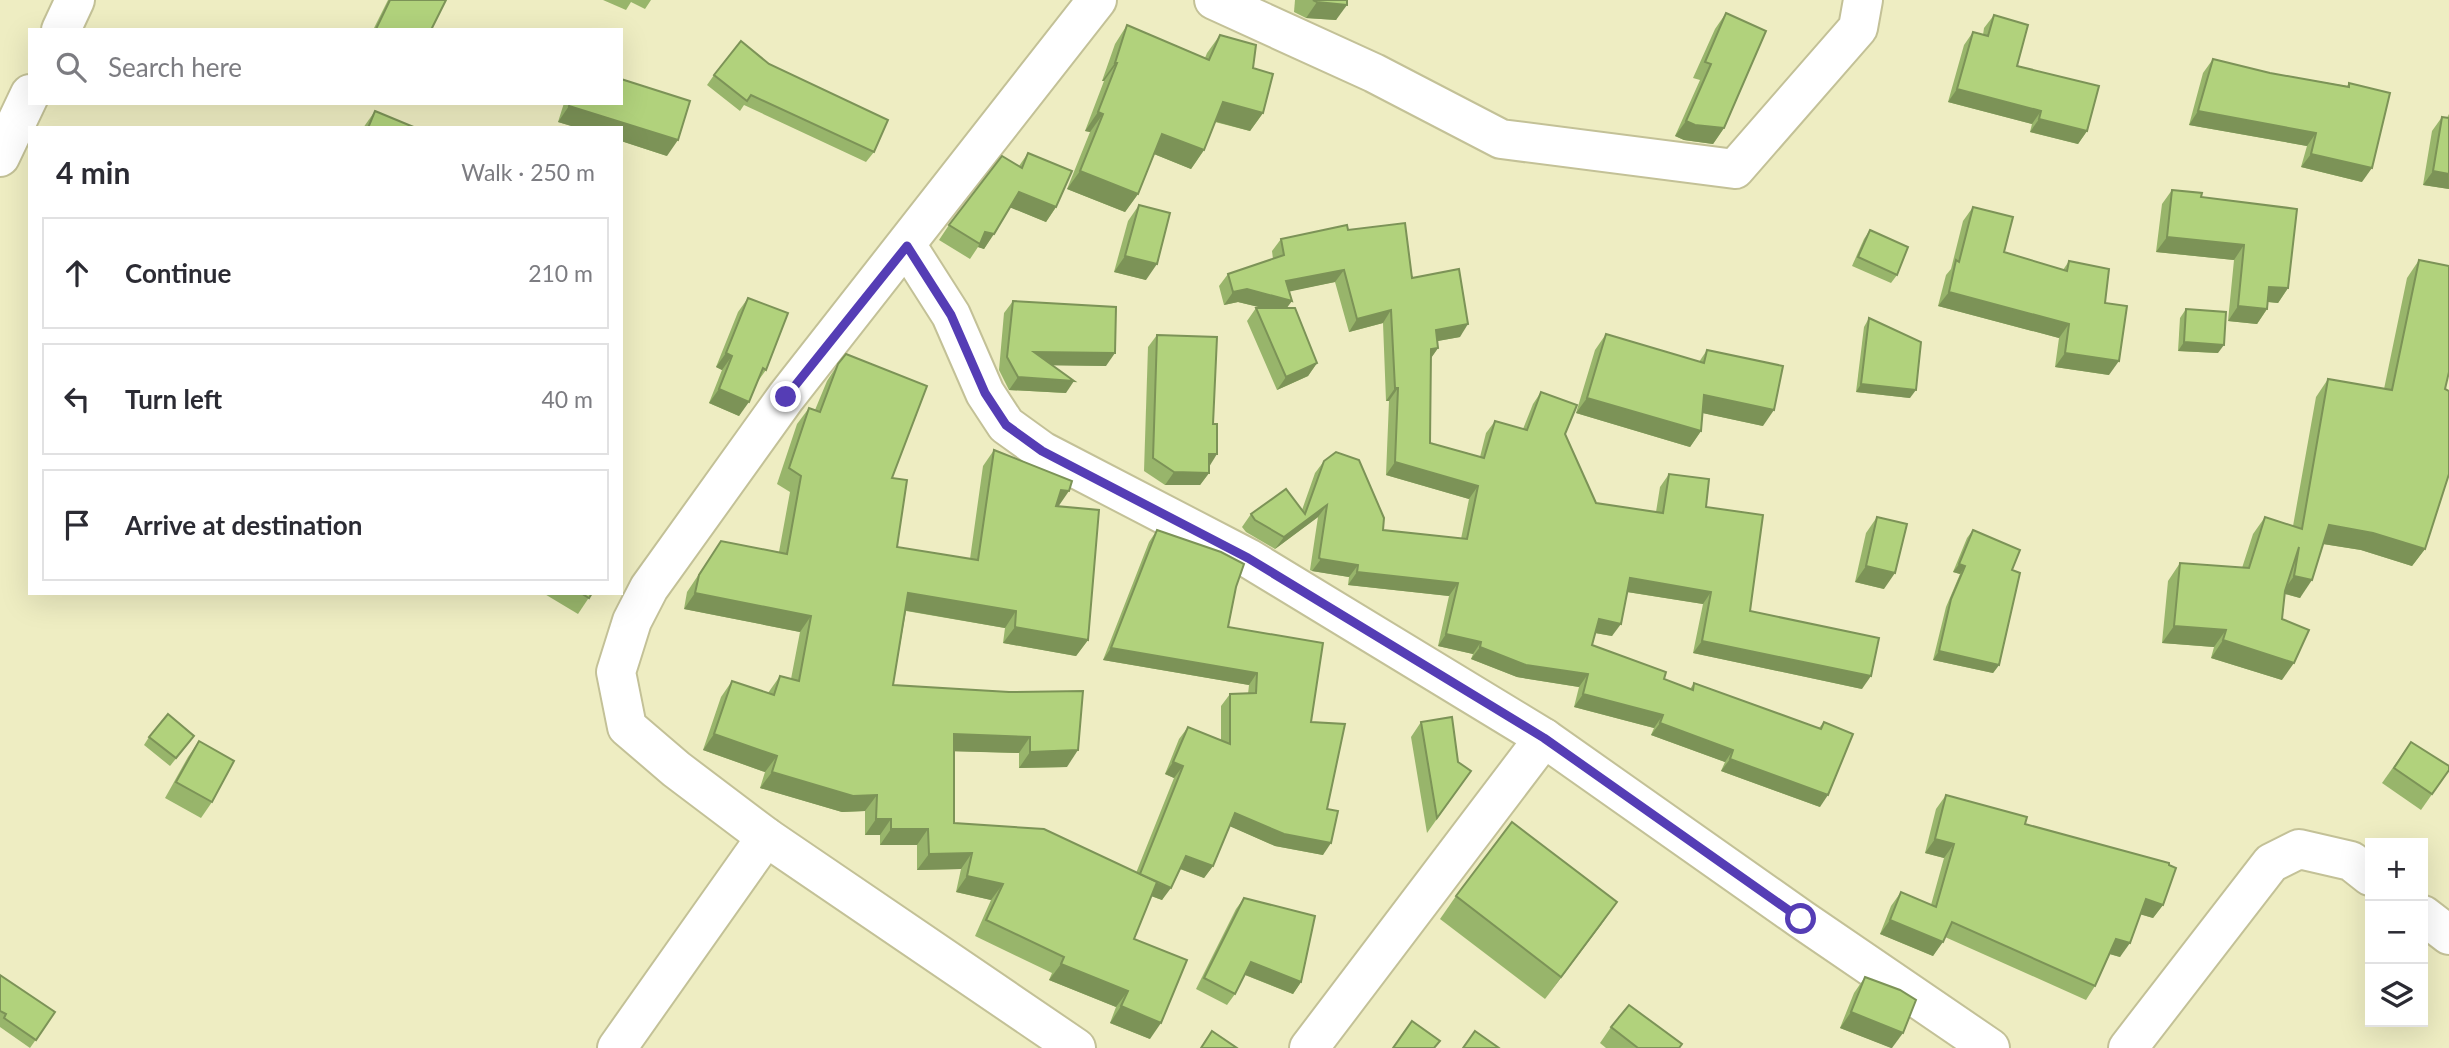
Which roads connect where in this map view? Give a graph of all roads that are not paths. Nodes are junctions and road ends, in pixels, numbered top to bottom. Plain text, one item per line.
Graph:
1 (75, 0) edge
2 (1097, 0) edge
3 (1214, 0) edge
4 (1863, 0) edge
5 (62, 28) edge
6 (28, 98) edge
7 (0, 157) edge
8 (907, 246) junction
9 (1544, 738) junction
10 (766, 837) junction
11 (2365, 872) edge
12 (2428, 919) edge
13 (2449, 935) edge
14 (617, 1048) edge
15 (1076, 1048) edge
16 (1309, 1048) edge
17 (1990, 1048) edge
18 (2128, 1048) edge

1 - 5 street
2 - 8 street
3 - 4 street
6 - 7 street
8 - 9 street
8 - 10 street
9 - 16 street
9 - 17 street
10 - 14 street
10 - 15 street
11 - 18 street
12 - 13 street

